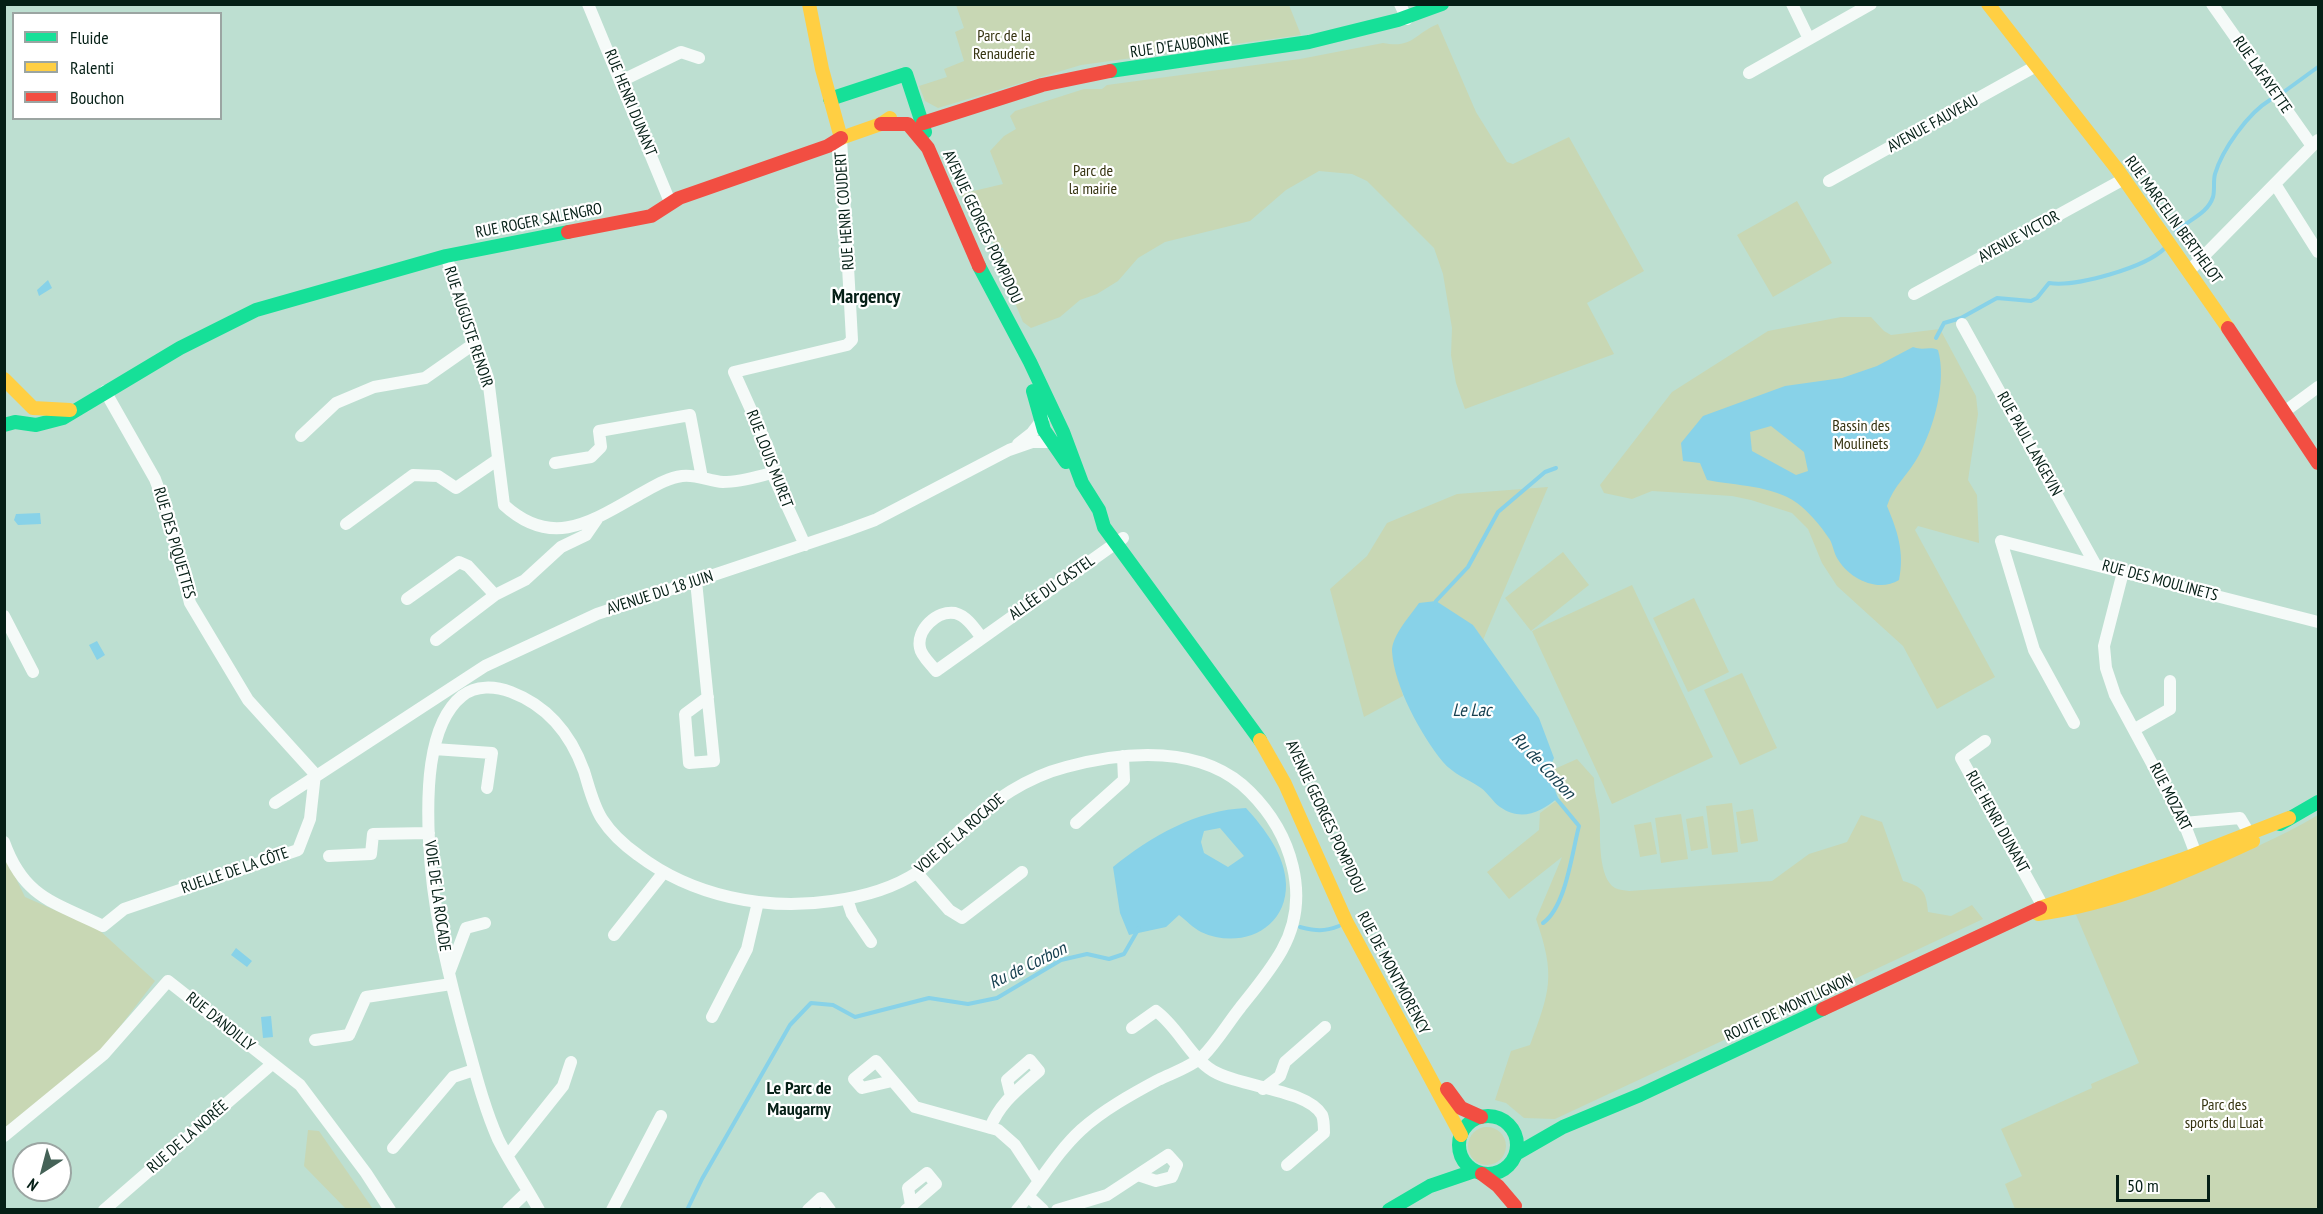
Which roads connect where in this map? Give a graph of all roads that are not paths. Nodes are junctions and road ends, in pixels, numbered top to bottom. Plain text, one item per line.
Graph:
1 (588, 4) edge
2 (809, 4) edge
3 (817, 4) edge
4 (1400, 4) edge
5 (1442, 4) edge
6 (1792, 4) edge
7 (1871, 4) edge
8 (1988, 4) edge
9 (2212, 4) edge
10 (1407, 19) junction
11 (1809, 39) junction
12 (699, 58) dead end
13 (2036, 66) junction
14 (1749, 73) dead end
15 (621, 81) junction
16 (847, 94) junction
17 (831, 99) junction
18 (923, 123) junction
19 (881, 124) junction
20 (841, 138) junction
21 (2315, 143) edge
22 (928, 148) junction
23 (2124, 179) junction
24 (1829, 182) dead end
25 (2275, 184) junction
26 (670, 202) junction
27 (2319, 252) edge
28 (446, 256) junction
29 (2190, 270) junction
30 (1914, 294) dead end
31 (1007, 320) junction
32 (1962, 324) dead end
33 (475, 343) junction
34 (734, 372) joint
35 (4, 379) edge
36 (2319, 387) edge
37 (105, 391) junction
38 (30, 405) junction
39 (74, 409) junction
40 (2284, 412) junction
41 (1055, 418) junction
42 (1041, 420) junction
43 (15, 424) edge
44 (301, 436) dead end
45 (1058, 437) junction
46 (1010, 450) junction
47 (497, 460) junction
48 (555, 463) dead end
49 (2319, 463) edge
50 (772, 473) junction
51 (702, 478) junction
52 (597, 519) junction
53 (346, 525) dead end
54 (558, 528) junction
55 (1119, 541) junction
56 (805, 545) junction
57 (561, 547) junction
58 (2096, 564) junction
59 (2123, 572) junction
60 (696, 581) junction
61 (495, 595) junction
62 (407, 599) dead end
63 (4, 616) edge
64 (2319, 621) edge
65 (982, 638) junction
66 (436, 640) dead end
67 (33, 672) dead end
68 (2170, 681) dead end
69 (708, 697) junction
70 (2074, 723) dead end
71 (1252, 729) joint
72 (2135, 729) junction
73 (1985, 741) dead end
74 (434, 749) junction
75 (1123, 756) junction
76 (315, 774) junction
77 (487, 788) dead end
78 (2319, 802) edge
79 (275, 803) dead end
80 (2289, 818) junction
81 (1076, 823) dead end
82 (2184, 823) junction
83 (429, 833) junction
84 (2249, 833) junction
85 (4, 842) edge
86 (329, 856) dead end
87 (2199, 860) junction
88 (664, 872) junction
89 (1022, 872) dead end
90 (917, 873) junction
91 (847, 899) junction
92 (758, 902) junction
93 (2045, 910) junction
94 (485, 923) dead end
95 (614, 935) dead end
96 (871, 942) dead end
97 (450, 980) junction
98 (712, 1017) dead end
99 (1325, 1027) dead end
100 (1132, 1028) dead end
101 (315, 1040) dead end
102 (1200, 1059) junction
103 (571, 1062) dead end
104 (272, 1064) junction
105 (474, 1070) junction
106 (892, 1081) dead end
107 (1263, 1089) junction
108 (1011, 1096) dead end
109 (661, 1116) dead end
110 (1481, 1117) junction
111 (1510, 1126) junction
112 (1563, 1127) junction
113 (990, 1128) junction
114 (4, 1136) edge
115 (1460, 1141) junction
116 (393, 1148) dead end
117 (508, 1155) junction
118 (1512, 1159) junction
119 (1287, 1164) dead end
120 (1478, 1172) junction
121 (1138, 1175) dead end
122 (1038, 1180) junction
123 (1430, 1186) junction
124 (528, 1191) junction
125 (1028, 1196) junction
126 (1515, 1208) edge
127 (104, 1209) edge
128 (390, 1209) edge
129 (508, 1209) edge
130 (539, 1209) edge
131 (612, 1209) edge
132 (808, 1209) edge
133 (830, 1209) edge
134 (1017, 1209) edge
135 (1043, 1209) edge
136 (1057, 1209) edge
137 (1389, 1209) edge

1 - 15 street, RUE HENRI DUNANT
2 - 17 main road
3 - 16 main road
4 - 10 street
5 - 10 main road, RUE D'EAUBONNE
6 - 11 street
7 - 11 street
8 - 13 main road, RUE MARCELIN BERTHELOT
9 - 21 street, RUE LAFAYETTE
10 - 18 main road, RUE D'EAUBONNE
11 - 14 street
12 - 15 street
13 - 23 main road, RUE MARCELIN BERTHELOT
13 - 24 street, AVENUE FAUVEAU
15 - 26 street, RUE HENRI DUNANT
16 - 17 main road, AVENUE GEORGES POMPIDOU
16 - 18 main road, AVENUE GEORGES POMPIDOU
17 - 20 main road
18 - 19 main road, AVENUE GEORGES POMPIDOU
18 - 22 main road, AVENUE GEORGES POMPIDOU
19 - 20 main road, AVENUE GEORGES POMPIDOU
19 - 22 main road, AVENUE GEORGES POMPIDOU
20 - 26 main road, RUE ROGER SALENGRO
20 - 34 street, RUE HENRI COUDERT
21 - 25 street
22 - 31 main road, AVENUE GEORGES POMPIDOU
23 - 29 main road, RUE MARCELIN BERTHELOT
23 - 30 street, AVENUE VICTOR
25 - 27 street
25 - 29 street
26 - 28 main road, RUE ROGER SALENGRO
28 - 33 street, RUE AUGUSTE RENOIR
28 - 37 main road, RUE ROGER SALENGRO
29 - 40 main road, RUE MARCELIN BERTHELOT
31 - 41 main road, AVENUE GEORGES POMPIDOU
31 - 42 main road, AVENUE GEORGES POMPIDOU
32 - 58 street, RUE PAUL LANGEVIN
33 - 44 street
33 - 47 street, RUE AUGUSTE RENOIR
34 - 50 street, RUE LOUIS MURET
35 - 38 main road
36 - 40 street
37 - 39 main road, RUE ROGER SALENGRO
37 - 76 street, RUE DES PIQUETTES
38 - 39 main road, RUE ROGER SALENGRO
38 - 43 street
39 - 43 main road, RUE ROGER SALENGRO
40 - 49 main road, RUE MARCELIN BERTHELOT
41 - 42 street
41 - 45 main road, AVENUE GEORGES POMPIDOU
42 - 45 main road, AVENUE GEORGES POMPIDOU
42 - 46 street
45 - 46 street, AVENUE DU 18 JUIN
45 - 55 main road, AVENUE GEORGES POMPIDOU
46 - 56 street, AVENUE DU 18 JUIN
47 - 53 street
47 - 54 street, RUE AUGUSTE RENOIR
48 - 51 street
50 - 51 street, RUE AUGUSTE RENOIR
50 - 56 street, RUE LOUIS MURET
51 - 52 street, RUE AUGUSTE RENOIR
52 - 54 street, RUE AUGUSTE RENOIR
52 - 57 street
54 - 57 street
55 - 65 street, ALLÉE DU CASTEL
55 - 71 main road, AVENUE GEORGES POMPIDOU
55 - 110 main road, AVENUE GEORGES POMPIDOU
56 - 60 street, AVENUE DU 18 JUIN
57 - 61 street
58 - 59 street, RUE DES MOULINETS
58 - 70 street, RUE DES MOULINETS
59 - 64 street, RUE DES MOULINETS
59 - 72 street, RUE MOZART
60 - 69 street
60 - 76 street, AVENUE DU 18 JUIN
61 - 62 street
61 - 66 street
63 - 67 street
65 - 65 street, ALLÉE DU CASTEL
68 - 72 street
69 - 69 street
71 - 115 main road, RUE DE MONTMORENCY
72 - 82 street, RUE MOZART
73 - 93 street, RUE HENRI DUNANT
74 - 77 street
74 - 83 street, VOIE DE LA ROCADE
74 - 88 street, VOIE DE LA ROCADE
75 - 81 street
75 - 90 street, VOIE DE LA ROCADE
75 - 102 street, VOIE DE LA ROCADE
76 - 79 street, AVENUE DU 18 JUIN
76 - 85 street, RUELLE DE LA CÔTE
78 - 80 main road, ROUTE DE MONTLIGNON
80 - 84 main road, ROUTE DE MONTLIGNON
80 - 87 main road, ROUTE DE MONTLIGNON
82 - 84 street
82 - 87 street, RUE MOZART
83 - 86 street
83 - 97 street, VOIE DE LA ROCADE
84 - 87 main road, ROUTE DE MONTLIGNON
87 - 93 main road, ROUTE DE MONTLIGNON
88 - 92 street, VOIE DE LA ROCADE
88 - 95 street
89 - 90 street
90 - 91 street, VOIE DE LA ROCADE
91 - 92 street, VOIE DE LA ROCADE
91 - 96 street
92 - 98 street
93 - 112 main road, ROUTE DE MONTLIGNON
94 - 97 street
97 - 101 street
97 - 105 street, VOIE DE LA ROCADE
99 - 107 street
100 - 102 street
102 - 107 street
102 - 122 street, VOIE DE LA ROCADE
103 - 117 street
104 - 114 street, RUE D'ANDILLY
104 - 127 street, RUE DE LA NORÉE
104 - 128 street, RUE D'ANDILLY
105 - 116 street
105 - 117 street, VOIE DE LA ROCADE
106 - 113 street
107 - 119 street
108 - 113 street
109 - 131 street
110 - 111 main road
110 - 115 main road
111 - 112 main road, ROUTE DE MONTLIGNON
111 - 118 main road
112 - 118 main road, ROUTE DE MONTLIGNON
113 - 122 street
115 - 120 main road
115 - 123 main road
117 - 124 street, VOIE DE LA ROCADE
118 - 120 main road
118 - 126 main road
120 - 123 main road
120 - 126 main road
121 - 136 street
122 - 125 street, VOIE DE LA ROCADE
123 - 137 main road
124 - 129 street
124 - 130 street, VOIE DE LA ROCADE
125 - 134 street, VOIE DE LA ROCADE
125 - 135 street
132 - 133 street

